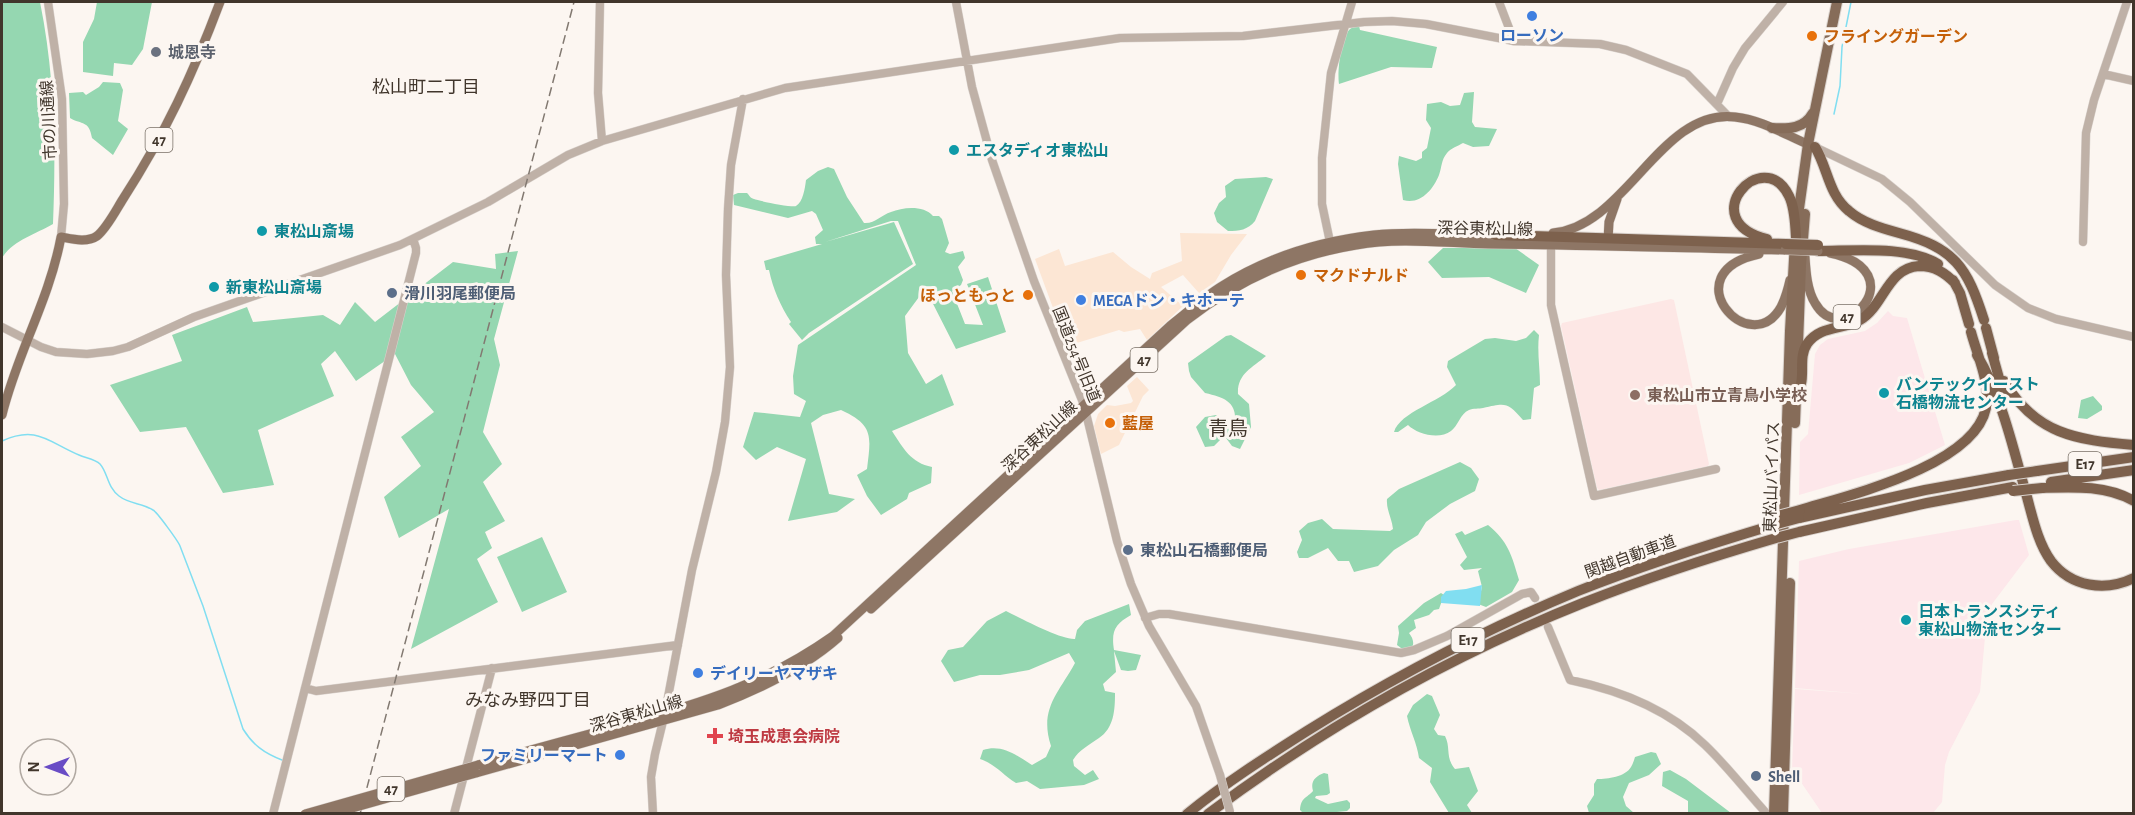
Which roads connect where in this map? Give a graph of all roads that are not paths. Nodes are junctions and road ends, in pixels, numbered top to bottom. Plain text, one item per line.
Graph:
1 (48, 2) edge
2 (220, 2) edge
3 (600, 2) edge
4 (956, 2) edge
5 (1352, 2) edge
6 (1499, 2) edge
7 (1783, 2) edge
8 (1837, 2) edge
9 (1844, 2) edge
10 (2127, 2) edge
11 (1345, 24) junction
12 (1514, 40) junction
13 (967, 60) junction
14 (2103, 74) junction
15 (2133, 81) edge
16 (743, 99) junction
17 (1718, 104) junction
18 (1814, 109) junction
19 (1730, 117) junction
20 (1772, 128) junction
21 (602, 141) junction
22 (1811, 146) junction
23 (1619, 194) junction
24 (1800, 234) junction
25 (1496, 235) junction
26 (61, 237) junction
27 (413, 240) junction
28 (1608, 240) junction
29 (1330, 242) junction
30 (2083, 242) dead end
31 (1551, 244) junction
32 (1785, 247) junction
33 (1818, 248) junction
34 (1794, 266) junction
35 (1955, 284) junction
36 (1973, 290) junction
37 (2, 327) edge
38 (2133, 337) edge
39 (27, 341) junction
40 (1992, 352) junction
41 (1977, 355) junction
42 (1796, 398) junction
43 (1085, 409) junction
44 (2, 415) edge
45 (2133, 446) edge
46 (2133, 457) edge
47 (1716, 469) dead end
48 (2133, 470) edge
49 (2042, 485) junction
50 (2133, 501) edge
51 (1800, 514) junction
52 (2133, 570) edge
53 (2133, 578) edge
54 (1535, 598) dead end
55 (1145, 618) junction
56 (1548, 627) dead end
57 (678, 645) junction
58 (492, 668) junction
59 (305, 688) junction
60 (663, 718) junction
61 (477, 769) junction
62 (1230, 812) edge
63 (273, 813) edge
64 (305, 813) edge
65 (331, 813) edge
66 (454, 813) edge
67 (650, 813) edge
68 (1187, 813) edge
69 (1208, 813) edge
70 (1767, 813) edge
71 (1774, 813) edge
72 (1784, 813) edge

1 - 26 street, 市の川通線
2 - 26 main road, 47
3 - 21 street
4 - 13 street, 国道254号旧道
5 - 11 street
6 - 12 street
7 - 17 street
8 - 18 highway, 東松山バイパス
9 - 22 highway, 東松山バイパス
10 - 14 street
11 - 12 street
11 - 13 street
11 - 29 street
12 - 17 street
13 - 16 street
13 - 43 street, 国道254号旧道
14 - 15 street
14 - 30 street
16 - 21 street
16 - 57 street
17 - 19 street
18 - 20 highway
18 - 22 highway, 東松山バイパス
19 - 20 main road, 深谷東松山線 / 47
19 - 23 main road, 深谷東松山線 / 47
20 - 22 main road, 深谷東松山線 / 47
21 - 27 street
22 - 24 highway, 東松山バイパス
22 - 36 highway
22 - 38 street
23 - 25 main road, 深谷東松山線 / 47
23 - 28 main road, 深谷東松山線 / 47
24 - 32 highway
24 - 33 main road, 47
24 - 34 highway, 東松山バイパス
24 - 42 highway, 東松山バイパス
25 - 28 highway
25 - 29 main road, 深谷東松山線 / 47
26 - 39 main road
27 - 39 street
27 - 59 street
28 - 32 highway
29 - 43 main road, 深谷東松山線 / 47
31 - 32 main road, 深谷東松山線 / 47
31 - 43 main road, 深谷東松山線 / 47
31 - 47 street
32 - 33 highway, bridge
32 - 34 main road
33 - 35 highway
33 - 36 highway
34 - 71 highway, 東松山バイパス
35 - 41 highway
35 - 42 highway
36 - 40 highway
37 - 39 street
39 - 44 main road
40 - 45 highway
40 - 52 highway
41 - 51 highway
41 - 53 highway
42 - 72 highway, 東松山バイパス
43 - 55 street, 国道254号旧道
43 - 60 main road, 深谷東松山線 / 47
46 - 51 highway, E17, bridge
48 - 49 highway, 関越自動車道 / E17
49 - 50 highway
49 - 69 highway, 関越自動車道 / E17, bridge
51 - 68 highway, 関越自動車道 / E17, bridge
54 - 55 street
55 - 62 street, 国道254号旧道, bridge
56 - 70 street
57 - 58 street
57 - 60 street
58 - 59 street
58 - 66 street
59 - 63 street
60 - 61 main road, 深谷東松山線 / 47
60 - 67 street
61 - 64 main road, 深谷東松山線 / 47, bridge
61 - 65 main road, 深谷東松山線 / 47, bridge

